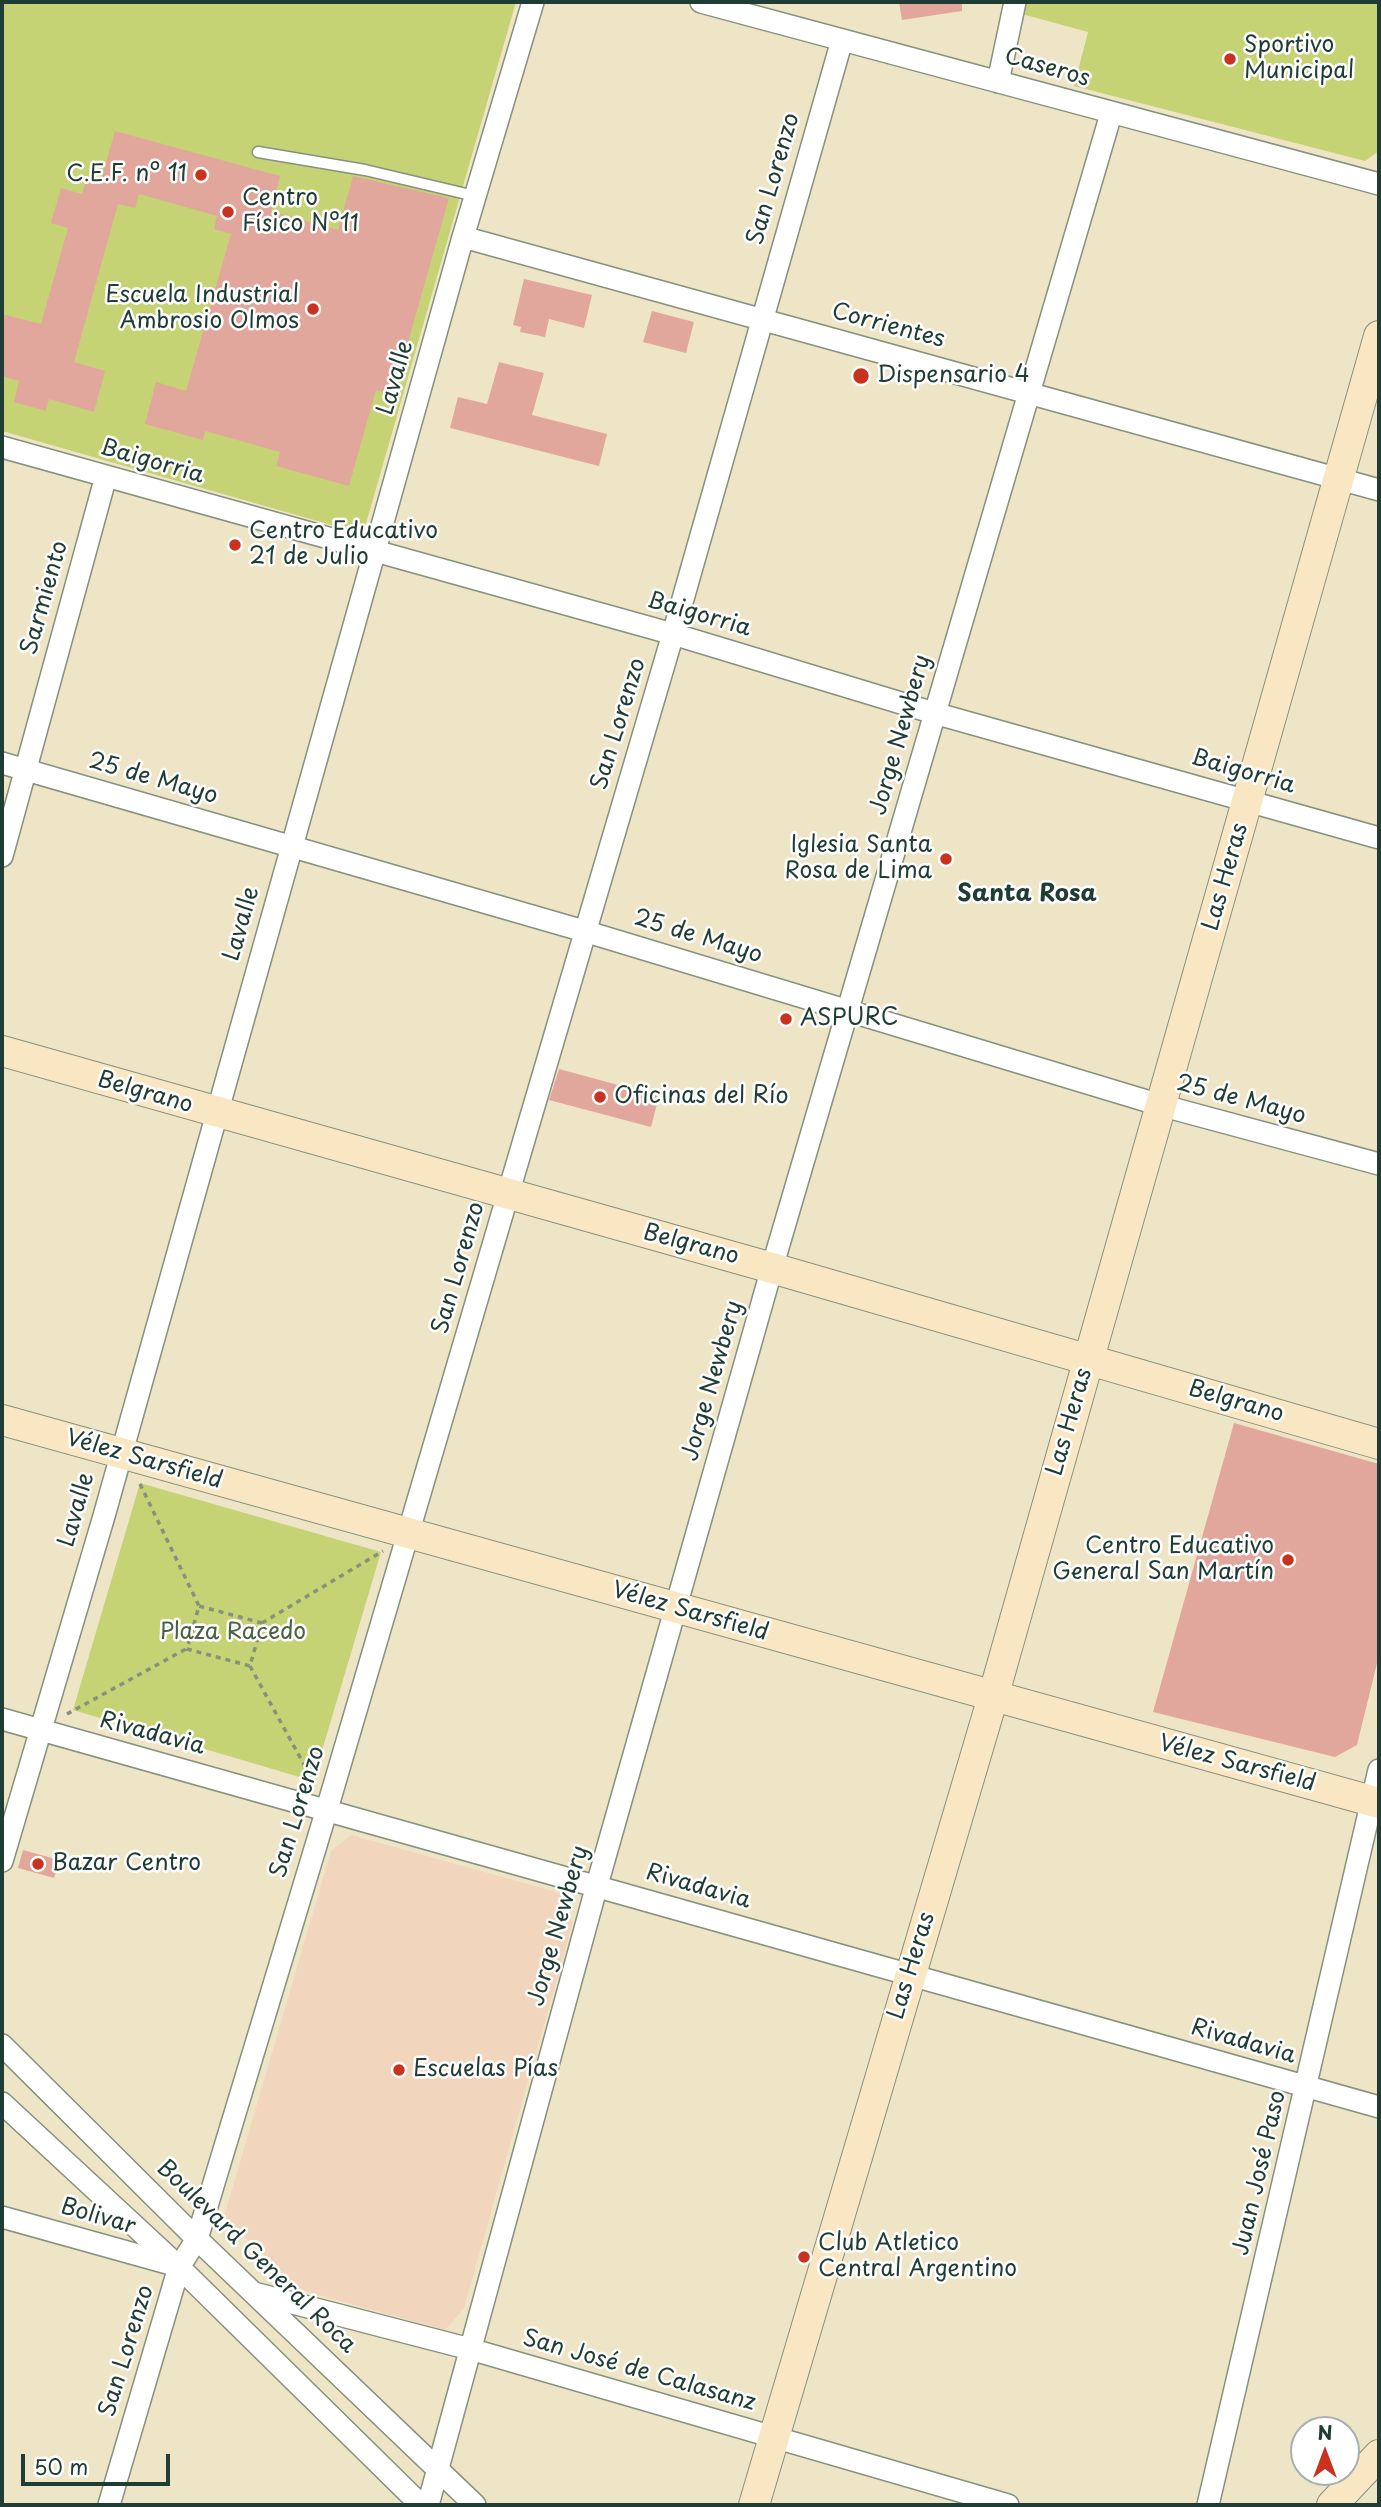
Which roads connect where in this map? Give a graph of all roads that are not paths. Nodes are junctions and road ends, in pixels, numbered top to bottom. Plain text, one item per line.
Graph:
1 (533, 2) edge
2 (701, 2) edge
3 (1016, 2) edge
4 (842, 40) junction
5 (998, 82) junction
6 (1111, 114) junction
7 (258, 152) dead end
8 (1379, 184) edge
9 (475, 196) junction
10 (463, 237) junction
11 (761, 318) junction
12 (1379, 337) edge
13 (1030, 393) junction
14 (2, 447) edge
15 (106, 476) junction
16 (1340, 480) junction
17 (1379, 490) edge
18 (374, 551) junction
19 (673, 634) junction
20 (934, 713) junction
21 (2, 763) edge
22 (24, 769) junction
23 (1248, 801) junction
24 (1379, 838) edge
25 (292, 847) junction
26 (2, 856) edge
27 (584, 931) junction
28 (850, 1009) junction
29 (2, 1051) edge
30 (1160, 1105) junction
31 (215, 1113) junction
32 (1379, 1164) edge
33 (508, 1195) junction
34 (772, 1268) junction
35 (1087, 1359) junction
36 (2, 1420) edge
37 (1379, 1444) edge
38 (120, 1453) junction
39 (408, 1534) junction
40 (677, 1607) junction
41 (993, 1697) junction
42 (2, 1719) edge
43 (42, 1731) junction
44 (1379, 1770) edge
45 (1376, 1802) edge
46 (327, 1809) junction
47 (2, 1861) edge
48 (597, 1885) junction
49 (908, 1976) junction
50 (2, 2045) edge
51 (1307, 2087) junction
52 (2, 2103) edge
53 (1379, 2107) edge
54 (2, 2217) edge
55 (197, 2239) junction
56 (180, 2267) junction
57 (254, 2293) junction
58 (470, 2349) junction
59 (774, 2438) junction
60 (1379, 2455) edge
61 (438, 2470) junction
62 (977, 2501) edge
63 (109, 2505) edge
64 (421, 2505) edge
65 (428, 2505) edge
66 (475, 2505) edge
67 (754, 2505) edge
68 (1007, 2505) edge
69 (1208, 2505) edge
70 (1332, 2505) edge

1 - 9 street, Lavalle
2 - 4 street, Caseros
3 - 5 street
4 - 5 street, Caseros
4 - 11 street, San Lorenzo
5 - 6 street, Caseros
6 - 8 street, Caseros
6 - 13 street, Jorge Newbery
7 - 9 lane
9 - 10 street, Lavalle
10 - 11 street, Corrientes
10 - 18 street, Lavalle
11 - 13 street, Corrientes
11 - 19 street, San Lorenzo
12 - 16 main road, Las Heras
13 - 16 street, Corrientes
13 - 20 street, Jorge Newbery
14 - 15 street, Baigorria
15 - 18 street, Baigorria
15 - 22 street, Sarmiento
16 - 17 street, Corrientes
16 - 23 main road, Las Heras
18 - 19 street, Baigorria
18 - 25 street, Lavalle
19 - 20 street, Baigorria
19 - 27 street, San Lorenzo
20 - 23 street, Baigorria
20 - 28 street, Jorge Newbery
21 - 22 street, 25 de Mayo
22 - 25 street, 25 de Mayo
22 - 26 street, Sarmiento
23 - 24 street, Baigorria
23 - 30 main road, Las Heras
25 - 27 street, 25 de Mayo
25 - 31 street, Lavalle
27 - 28 street, 25 de Mayo
27 - 33 street, San Lorenzo
28 - 30 street, 25 de Mayo
28 - 34 street, Jorge Newbery
29 - 31 main road, Belgrano
30 - 32 street, 25 de Mayo
30 - 35 main road, Las Heras
31 - 33 main road, Belgrano
31 - 38 street, Lavalle
33 - 34 main road, Belgrano
33 - 39 street, San Lorenzo
34 - 35 main road, Belgrano
34 - 40 street, Jorge Newbery
35 - 37 main road, Belgrano
35 - 41 main road, Las Heras
36 - 38 main road, Vélez Sarsfield
38 - 39 main road, Vélez Sarsfield
38 - 43 street, Lavalle
39 - 40 main road, Vélez Sarsfield
39 - 46 street, San Lorenzo
40 - 41 main road, Vélez Sarsfield
40 - 48 street, Jorge Newbery
41 - 45 main road, Vélez Sarsfield
41 - 49 main road, Las Heras
42 - 43 street, Rivadavia
43 - 46 street, Rivadavia
43 - 47 street, Lavalle
44 - 45 street, Juan José Paso
45 - 51 street, Juan José Paso
46 - 48 street, Rivadavia
46 - 55 street, San Lorenzo
48 - 49 street, Rivadavia
48 - 58 street, Jorge Newbery
49 - 51 street, Rivadavia
49 - 59 main road, Las Heras
50 - 55 street, Boulevard General Roca
51 - 53 street, Rivadavia
51 - 69 street, Juan José Paso
52 - 56 street
54 - 56 street, Bolivar
55 - 56 street, San Lorenzo
55 - 57 street, Boulevard General Roca
56 - 63 street, San Lorenzo
56 - 64 street
57 - 58 street, San José de Calasanz
57 - 61 street, Boulevard General Roca
58 - 59 street, San José de Calasanz
58 - 61 street, Jorge Newbery
59 - 62 street, San José de Calasanz
59 - 67 main road, Las Heras
60 - 70 main road
61 - 65 street, Jorge Newbery
61 - 66 street, Boulevard General Roca
62 - 68 street, San José de Calasanz

